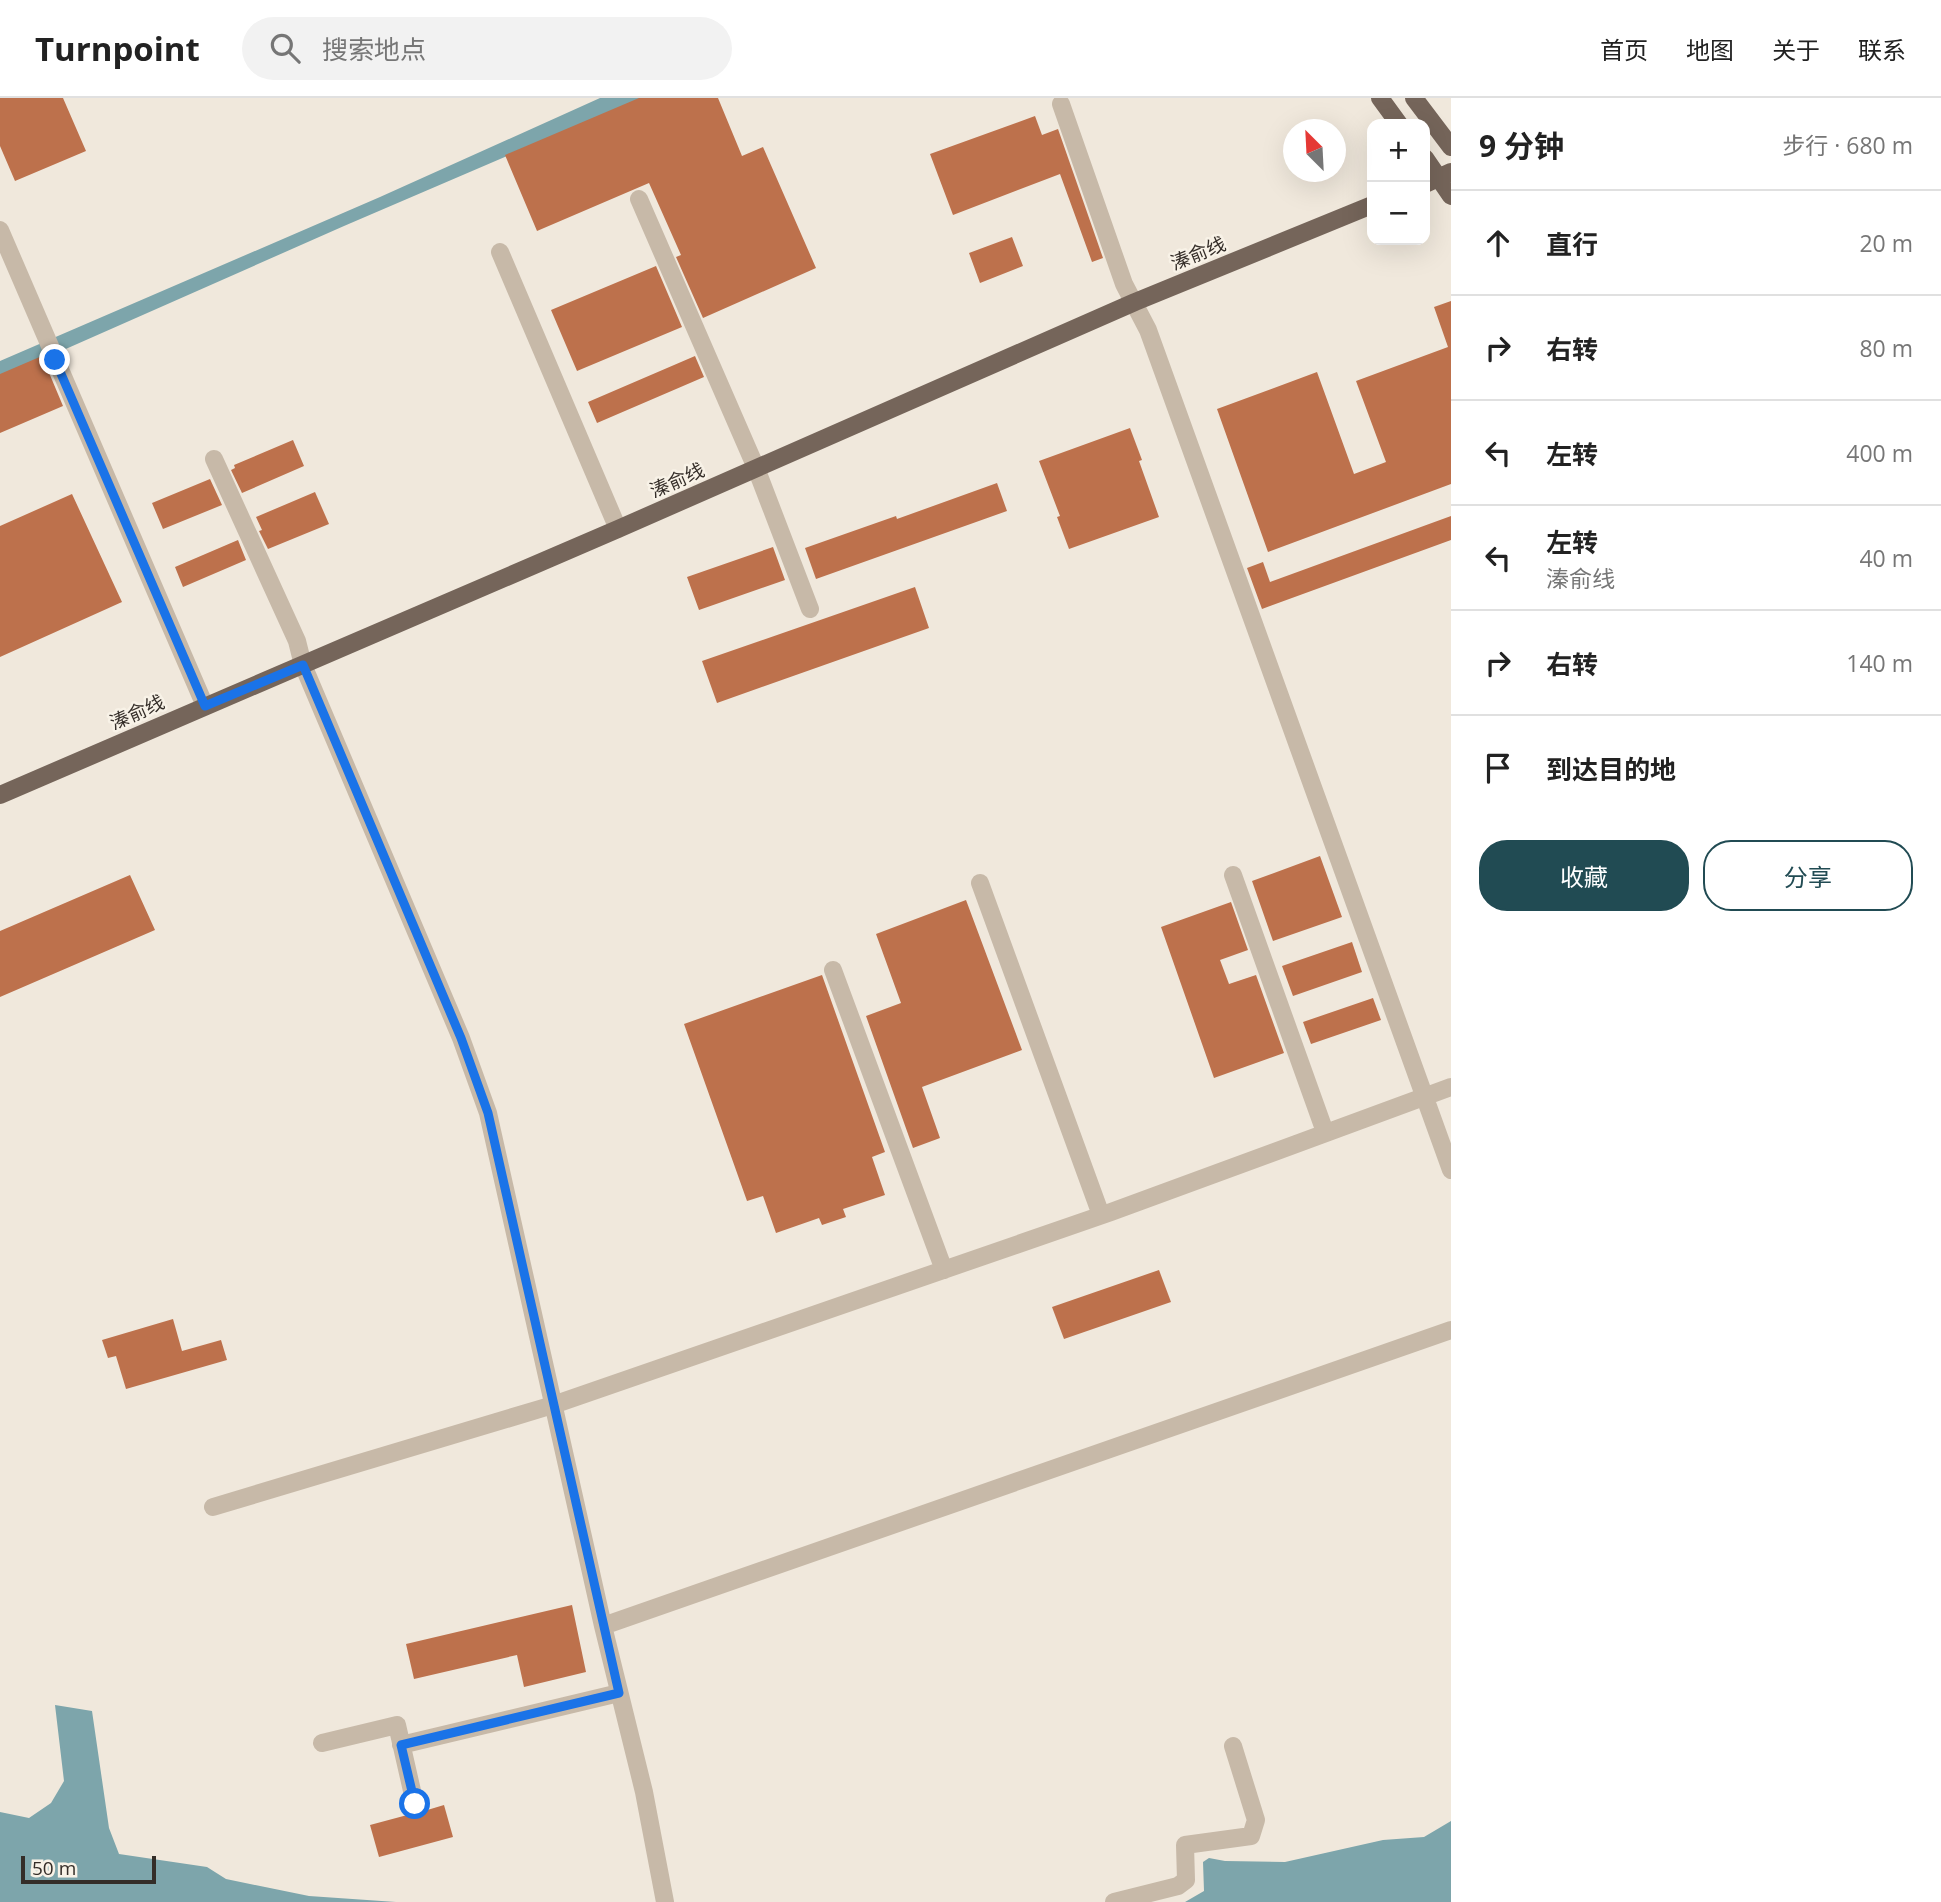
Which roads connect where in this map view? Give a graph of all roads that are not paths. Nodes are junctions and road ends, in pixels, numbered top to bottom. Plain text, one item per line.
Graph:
1 (1380, 98) edge
2 (1413, 98) edge
3 (1061, 104) dead end
4 (1395, 119) edge
5 (1451, 147) edge
6 (1438, 178) edge
7 (1451, 195) edge
8 (639, 199) dead end
9 (1367, 207) edge
10 (0, 230) edge
11 (500, 252) dead end
12 (1135, 302) junction
13 (215, 459) dead end
14 (756, 468) junction
15 (618, 528) junction
16 (810, 609) dead end
17 (303, 665) junction
18 (205, 706) junction
19 (0, 795) edge
20 (1233, 875) dead end
21 (980, 883) dead end
22 (833, 970) dead end
23 (1451, 1087) edge
24 (1425, 1096) junction
25 (1325, 1132) junction
26 (1451, 1170) edge
27 (1101, 1215) junction
28 (944, 1270) junction
29 (1451, 1330) edge
30 (553, 1405) junction
31 (213, 1507) dead end
32 (603, 1626) junction
33 (619, 1693) junction
34 (322, 1743) dead end
35 (401, 1745) junction
36 (1233, 1746) dead end
37 (415, 1804) dead end
38 (665, 1902) edge
39 (1114, 1902) edge

1 - 4 main road
2 - 5 main road
3 - 12 street
6 - 7 main road
8 - 14 street
9 - 12 main road, 溱俞线
10 - 18 street
11 - 15 street
12 - 14 main road, 溱俞线
12 - 24 street
13 - 17 street
14 - 15 main road, 溱俞线
14 - 16 street
15 - 17 main road, 溱俞线
17 - 18 main road, 溱俞线
17 - 30 street
18 - 19 main road, 溱俞线
20 - 25 street
21 - 27 street
22 - 28 street
23 - 24 street
24 - 25 street
24 - 26 street
25 - 27 street
27 - 28 street
28 - 30 street
29 - 32 street
30 - 31 street
30 - 32 street
32 - 33 street
33 - 35 street
33 - 38 street
34 - 35 street
35 - 37 street
36 - 39 street

